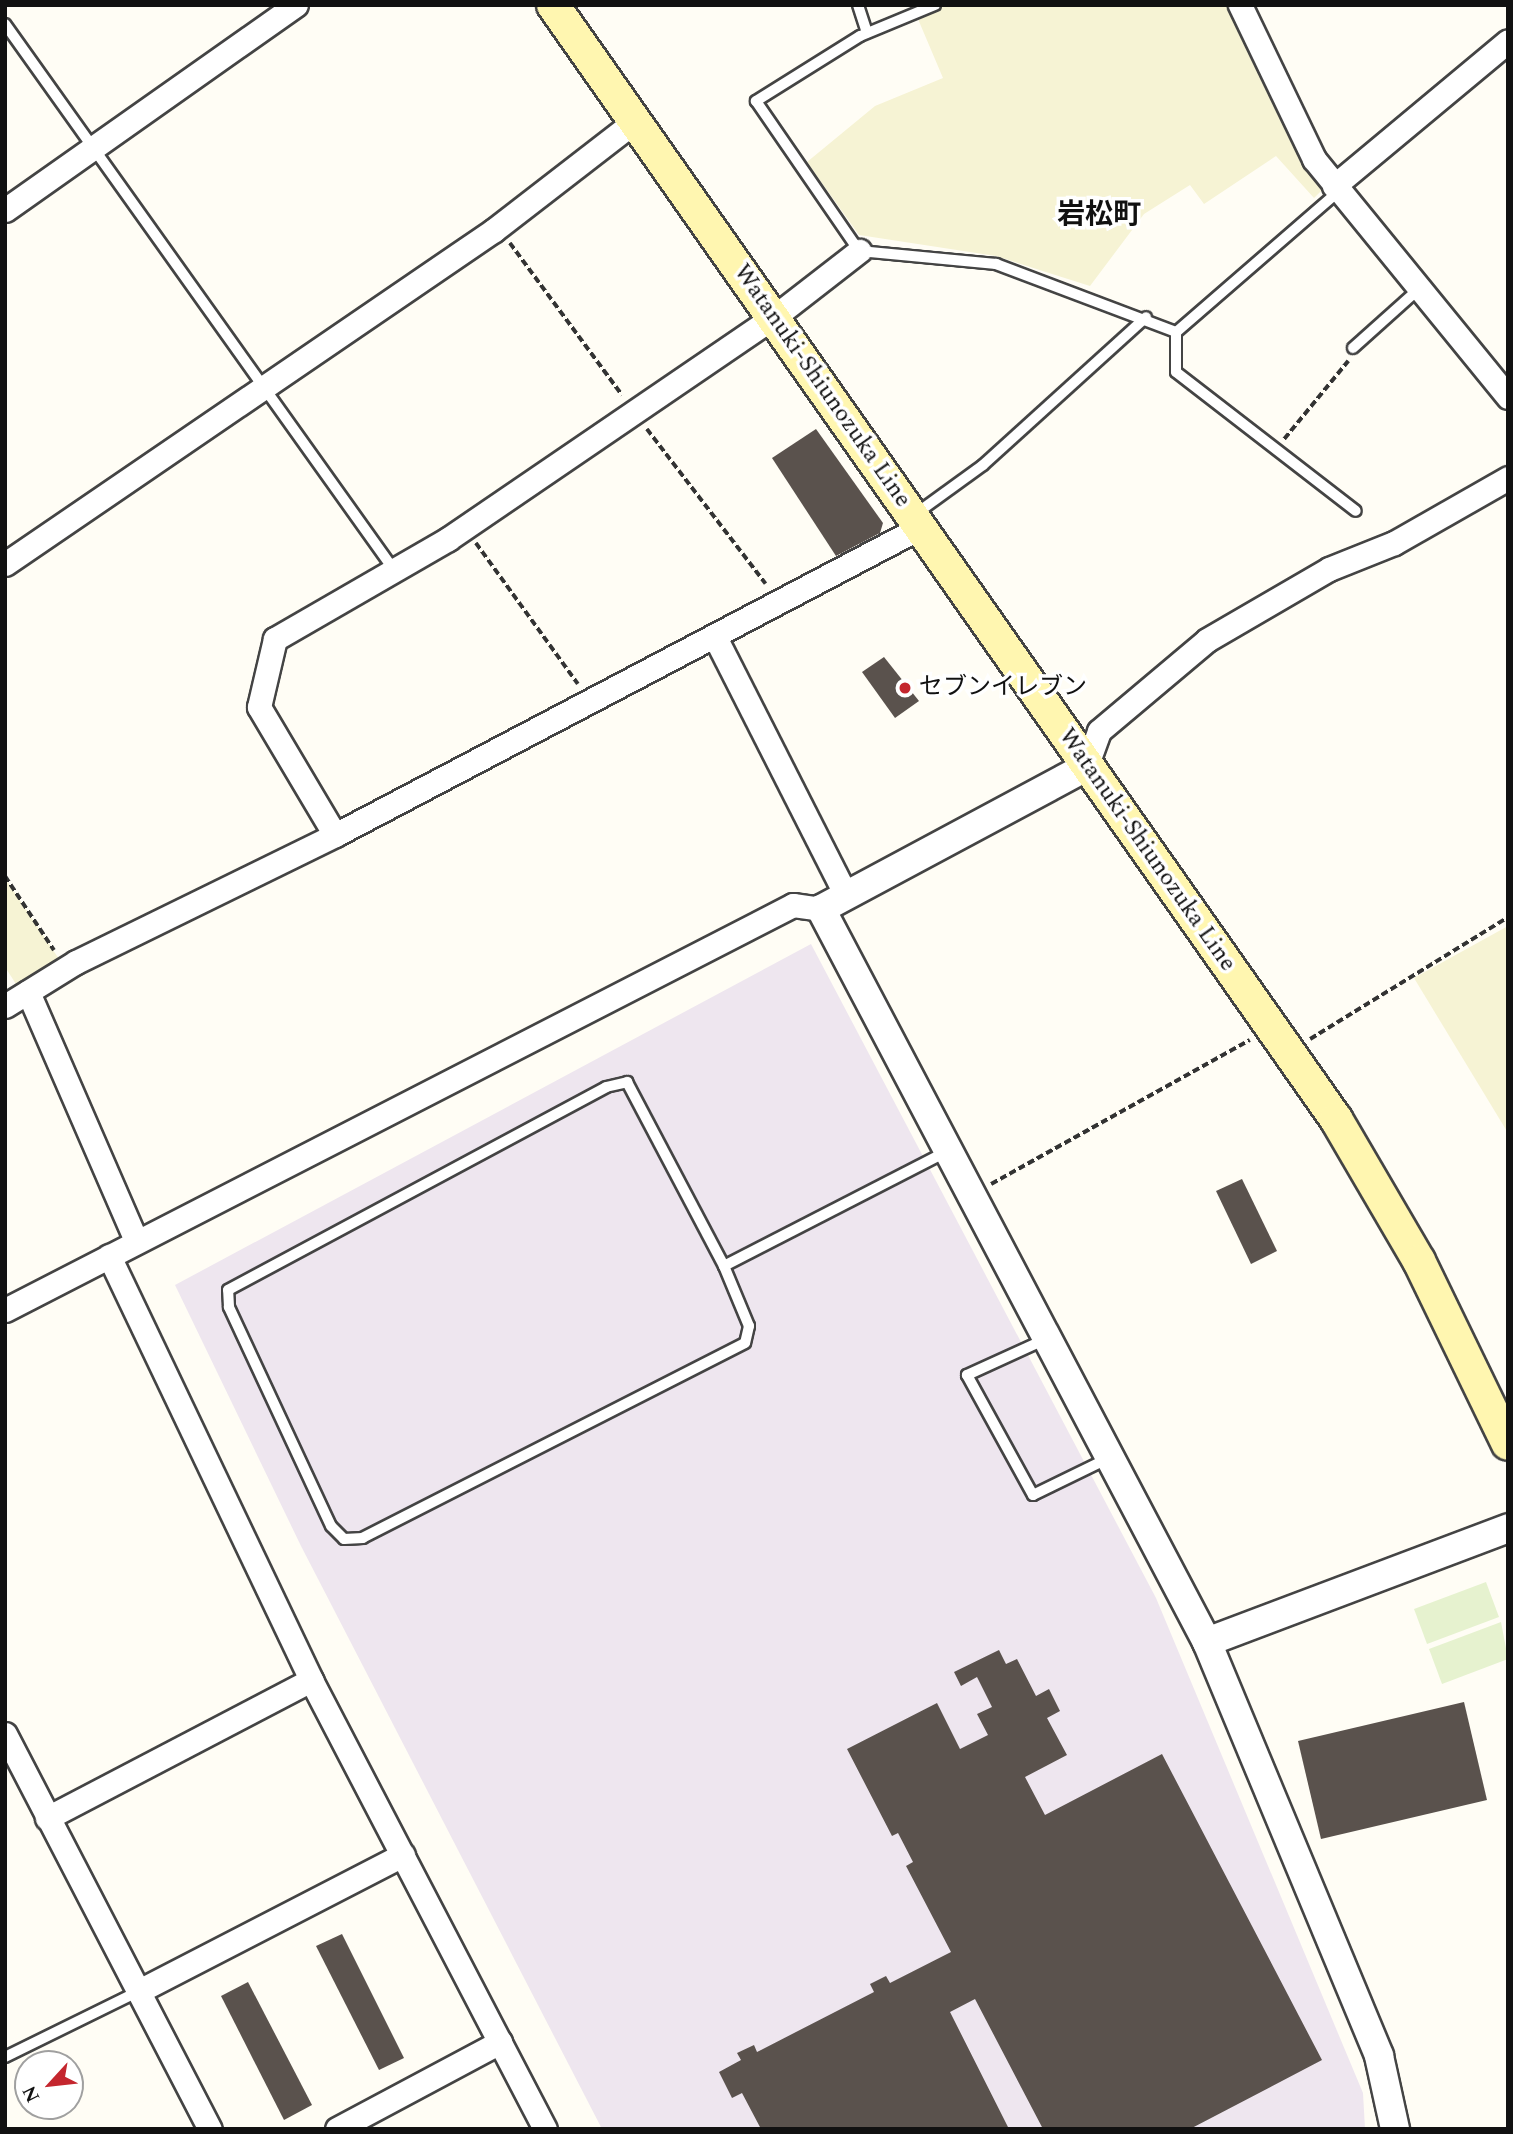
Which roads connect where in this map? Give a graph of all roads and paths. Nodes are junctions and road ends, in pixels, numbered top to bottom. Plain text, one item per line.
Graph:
1 (296, 5) edge
2 (858, 5) edge
3 (935, 5) edge
4 (1240, 5) edge
5 (563, 9) edge
6 (5, 24) edge
7 (867, 33) junction
8 (1508, 41) edge
9 (635, 121) junction
10 (94, 148) junction
11 (1337, 189) junction
12 (5, 210) edge
13 (498, 226) junction
14 (859, 251) junction
15 (1421, 287) junction
16 (774, 317) junction
17 (1146, 317) junction
18 (1176, 332) junction
19 (1354, 350) joint
20 (263, 387) junction
21 (1508, 397) edge
22 (634, 412) junction
23 (1276, 449) junction
24 (1508, 478) edge
25 (1356, 511) dead end
26 (917, 521) junction
27 (464, 527) junction
28 (5, 564) edge
29 (394, 570) junction
30 (780, 603) junction
31 (715, 637) junction
32 (591, 701) junction
33 (1086, 767) junction
34 (335, 835) junction
35 (5, 876) edge
36 (846, 895) junction
37 (821, 909) junction
38 (1508, 917) edge
39 (66, 968) junction
40 (28, 992) junction
41 (5, 1006) edge
42 (1281, 1039) junction
43 (950, 1150) junction
44 (974, 1194) junction
45 (136, 1240) junction
46 (109, 1256) junction
47 (724, 1266) junction
48 (5, 1310) edge
49 (1050, 1337) junction
50 (1508, 1444) edge
51 (1112, 1457) junction
52 (1508, 1528) edge
53 (1207, 1642) junction
54 (311, 1680) junction
55 (5, 1734) edge
56 (47, 1818) junction
57 (403, 1855) junction
58 (139, 1992) junction
59 (500, 2042) junction
60 (5, 2057) edge
61 (210, 2129) edge
62 (337, 2129) edge
63 (545, 2129) edge
64 (1395, 2129) edge

1 - 10 street
2 - 7 lane
3 - 7 lane
4 - 11 street
5 - 9 main road, Watanuki-Shiunozuka Line
6 - 10 lane
7 - 14 lane
8 - 11 street
9 - 13 street
9 - 16 main road, Watanuki-Shiunozuka Line
10 - 12 street
10 - 20 lane
11 - 15 street
11 - 18 lane
13 - 20 street
13 - 22 path
14 - 16 street
14 - 17 lane
15 - 19 lane
15 - 21 street
16 - 22 street
16 - 26 main road, Watanuki-Shiunozuka Line
17 - 18 lane
17 - 26 lane
18 - 23 lane
19 - 23 path
20 - 28 street
20 - 29 lane
22 - 27 street
22 - 30 path
23 - 25 lane
24 - 33 street
26 - 30 street
26 - 33 main road, Watanuki-Shiunozuka Line
27 - 29 street
27 - 32 path
29 - 34 street
30 - 31 street
31 - 32 street
31 - 36 street
32 - 34 street
33 - 36 street
33 - 42 main road, Watanuki-Shiunozuka Line
34 - 39 street
35 - 39 path
36 - 37 street
37 - 43 street
37 - 45 street
38 - 42 path
39 - 40 street
40 - 41 street
40 - 45 street
42 - 44 path
42 - 50 main road, Watanuki-Shiunozuka Line
43 - 44 street
43 - 47 lane
44 - 49 street
45 - 46 street
46 - 48 street
46 - 54 street
47 - 47 lane
49 - 51 street
49 - 51 lane
51 - 53 street
52 - 53 street
53 - 64 street
54 - 56 street
54 - 57 street
55 - 56 street
56 - 58 street
57 - 58 street
57 - 59 street
58 - 60 lane
58 - 61 street
59 - 62 street
59 - 63 street

